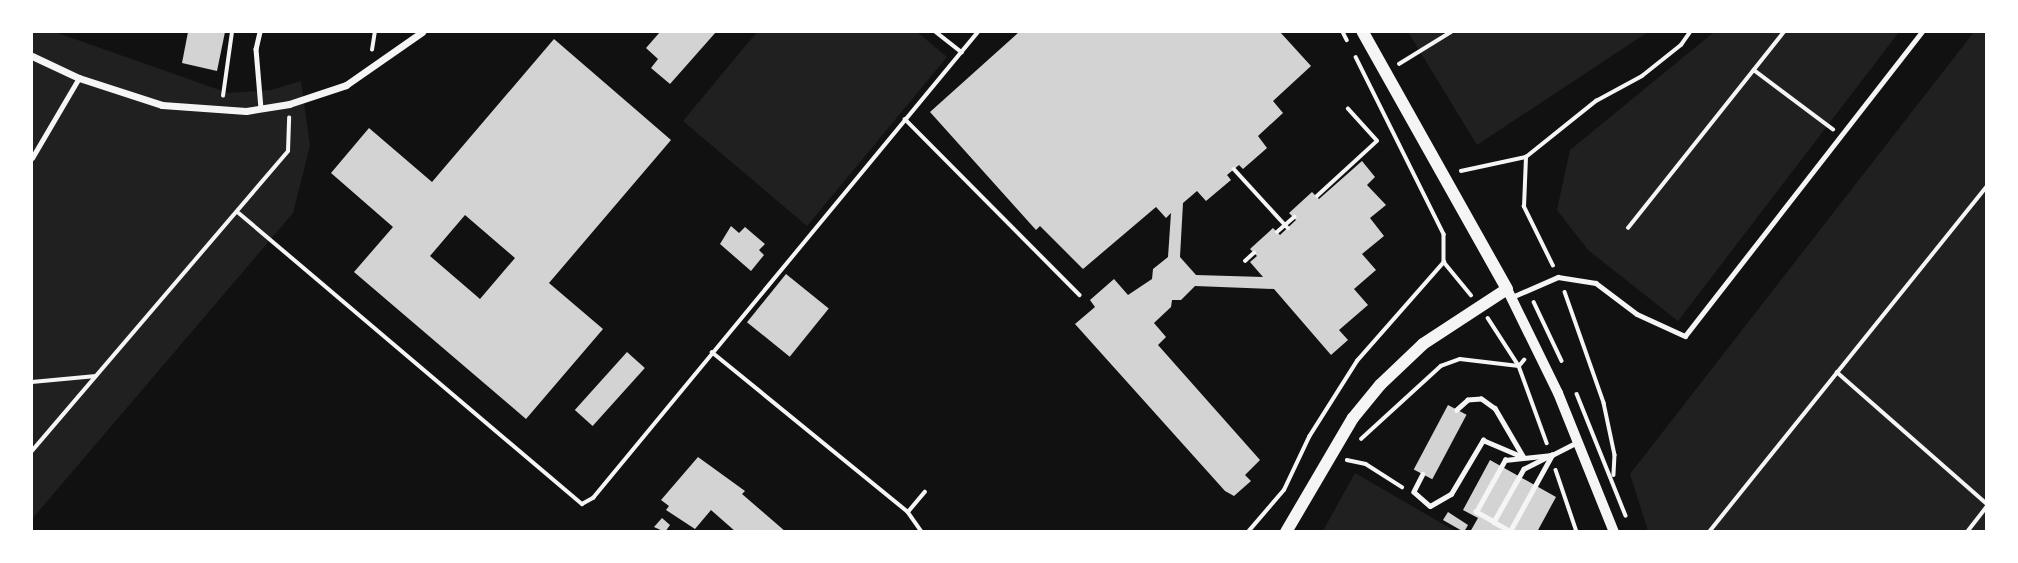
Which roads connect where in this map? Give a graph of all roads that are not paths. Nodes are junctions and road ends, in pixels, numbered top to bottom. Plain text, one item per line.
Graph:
1 (260, 32) edge
2 (422, 32) edge
3 (1363, 32) edge
4 (1922, 32) edge
5 (32, 56) edge
6 (79, 78) junction
7 (261, 110) junction
8 (32, 158) edge
9 (1509, 293) junction
10 (1457, 410) dead end
11 (1580, 441) junction
12 (1552, 455) junction
13 (1523, 457) junction
14 (1423, 474) dead end
15 (1494, 522) junction
16 (1286, 531) edge
17 (1510, 531) edge
18 (1614, 531) edge

1 - 7 lane
2 - 7 street
3 - 9 main road
4 - 9 lane
5 - 6 street
6 - 7 street
6 - 8 lane
9 - 11 street
9 - 16 main road
10 - 13 lane
11 - 12 lane
11 - 18 street
12 - 13 lane
12 - 15 lane
12 - 17 lane
13 - 14 lane
13 - 15 lane
15 - 17 lane

